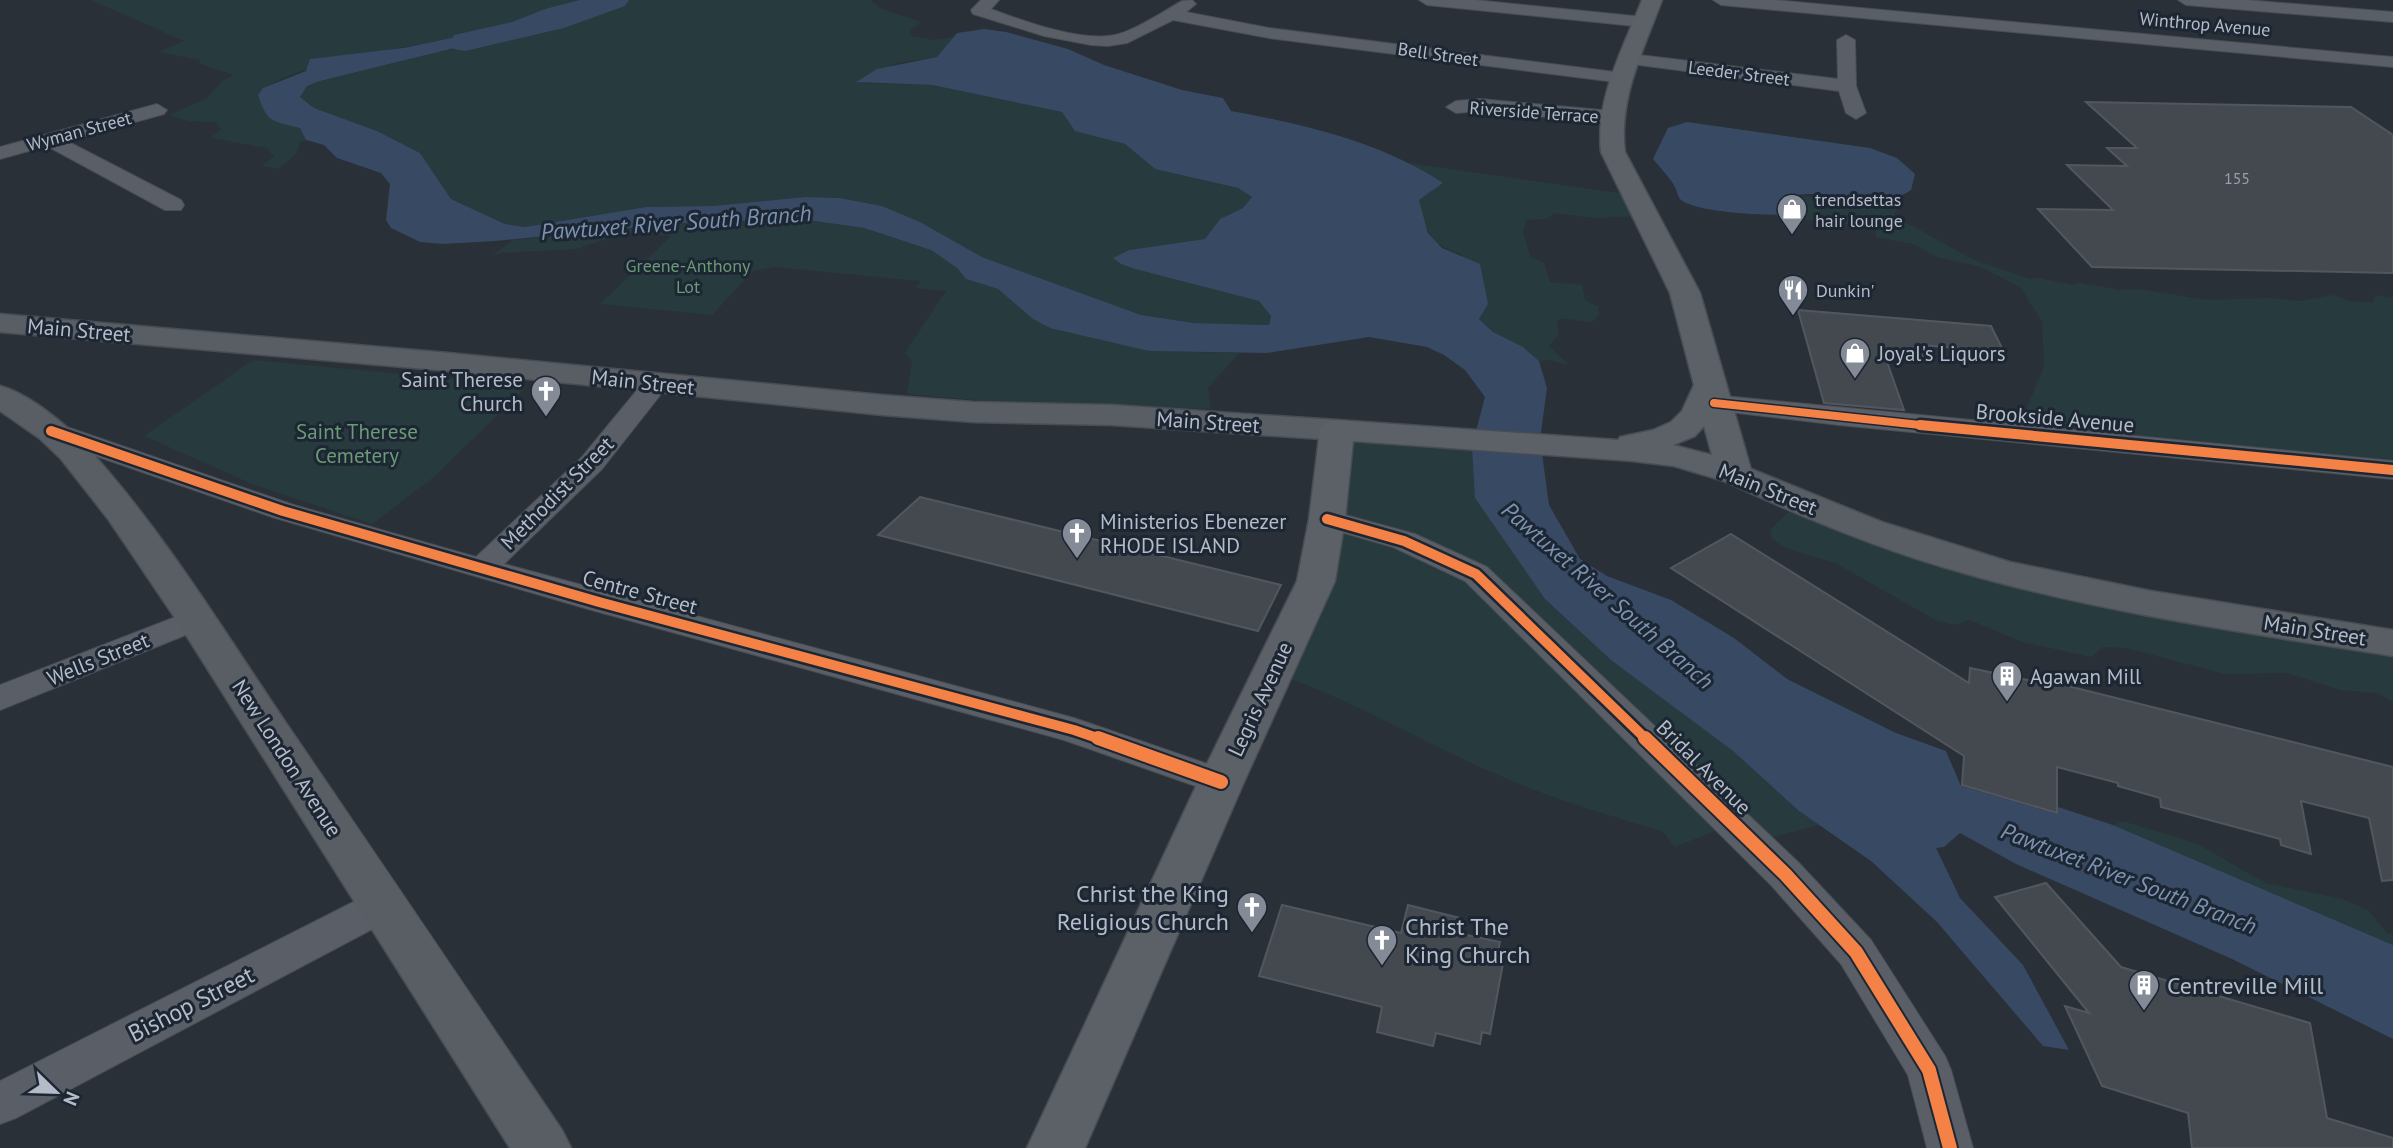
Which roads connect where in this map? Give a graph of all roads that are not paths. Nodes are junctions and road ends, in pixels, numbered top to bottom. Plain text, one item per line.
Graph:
1 (1195, 0) edge
2 (1427, 0) edge
3 (1721, 0) edge
4 (2185, 0) edge
5 (985, 5) edge
6 (1648, 11) edge
7 (1171, 14) junction
8 (2393, 17) edge
9 (1846, 40) dead end
10 (2210, 46) junction
11 (2393, 62) edge
12 (1627, 68) junction
13 (1847, 86) junction
14 (1456, 107) dead end
15 (157, 110) dead end
16 (1856, 113) dead end
17 (1612, 117) junction
18 (49, 139) junction
19 (0, 153) edge
20 (173, 205) dead end
21 (0, 323) edge
22 (656, 384) junction
23 (1712, 394) junction
24 (0, 396) edge
25 (1337, 430) junction
26 (51, 431) junction
27 (1598, 449) junction
28 (2393, 470) edge
29 (1734, 473) junction
30 (1328, 519) junction
31 (482, 568) junction
32 (196, 619) junction
33 (2393, 643) edge
34 (0, 698) edge
35 (1221, 782) junction
36 (383, 905) junction
37 (0, 1104) edge
38 (542, 1148) edge
39 (1056, 1148) edge
40 (1950, 1148) edge

1 - 7 street
2 - 6 street
3 - 10 street, Winthrop Avenue
4 - 8 street
4 - 10 street
5 - 7 street
6 - 12 main road
7 - 12 street, Bell Street
9 - 13 street
10 - 11 street, Winthrop Avenue
12 - 13 street, Leeder Street
12 - 17 main road
13 - 16 street
14 - 17 street, Riverside Terrace
15 - 18 street, Wyman Street
17 - 23 main road
18 - 19 street, Wyman Street
18 - 20 street
21 - 22 main road, Main Street
22 - 25 main road, Main Street
22 - 31 street, Methodist Street
23 - 27 main road
23 - 28 street, Brookside Avenue
23 - 29 main road
24 - 26 main road, New London Avenue
25 - 27 main road, Main Street
25 - 30 main road, Legris Avenue
26 - 31 street, Centre Street
26 - 32 main road, New London Avenue
27 - 29 main road, Main Street
29 - 33 main road, Main Street
30 - 35 main road, Legris Avenue
30 - 40 street, Bridal Avenue
31 - 35 street, Centre Street
32 - 34 street, Wells Street
32 - 36 main road, New London Avenue
35 - 39 main road, Legris Avenue
36 - 37 street, Bishop Street
36 - 38 main road, New London Avenue

